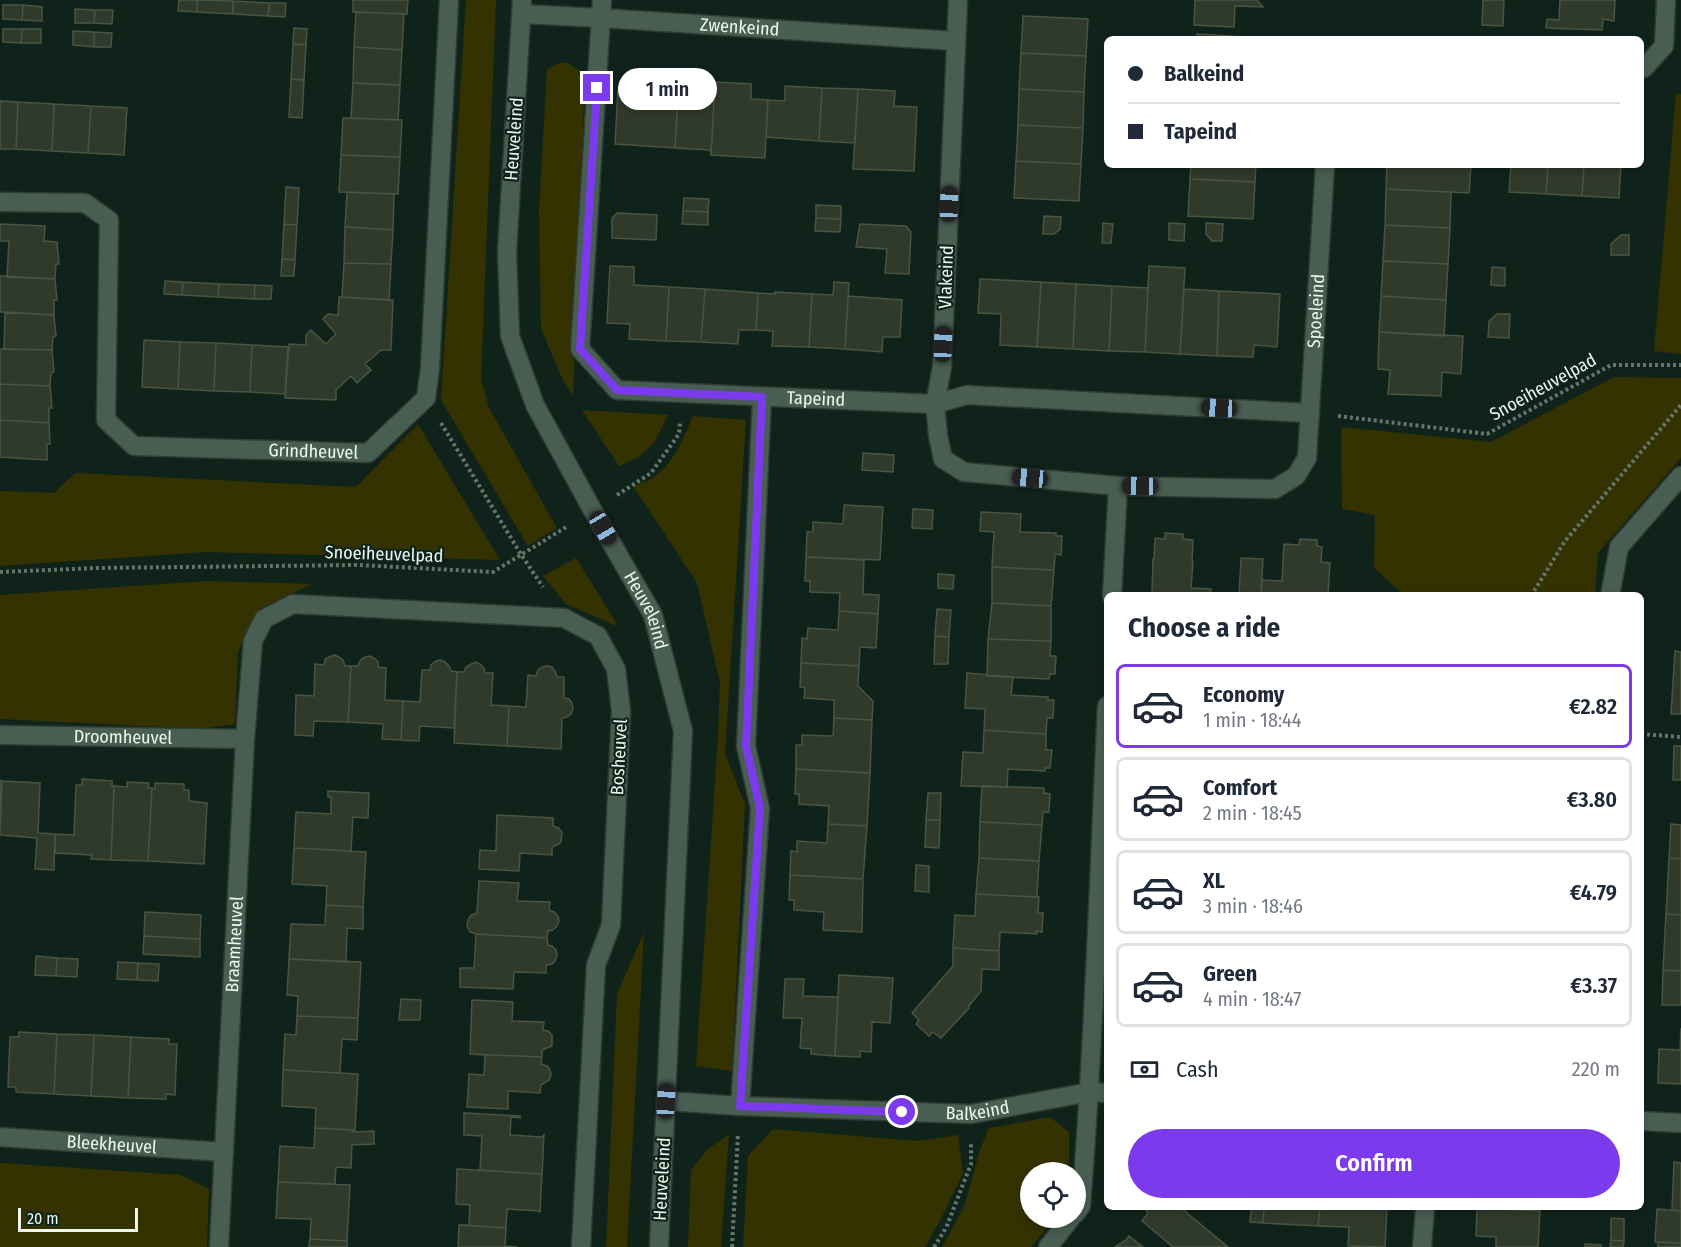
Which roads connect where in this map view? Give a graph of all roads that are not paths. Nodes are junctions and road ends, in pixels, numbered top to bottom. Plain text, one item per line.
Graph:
1 (449, 0) edge
2 (958, 0) edge
3 (1666, 0) edge
4 (522, 7) edge
5 (602, 9) edge
6 (955, 40) junction
7 (1644, 68) edge
8 (1325, 168) edge
9 (0, 202) edge
10 (762, 397) junction
11 (935, 404) junction
12 (1310, 413) junction
13 (1681, 476) edge
14 (1118, 486) junction
15 (1112, 592) edge
16 (1611, 592) edge
17 (253, 641) joint
18 (0, 735) edge
19 (245, 739) junction
20 (1104, 766) edge
21 (1098, 1093) edge
22 (666, 1101) junction
23 (740, 1106) junction
24 (1644, 1121) edge
25 (1681, 1123) edge
26 (0, 1137) edge
27 (224, 1152) junction
28 (1086, 1173) edge
29 (1425, 1210) edge
30 (1063, 1228) edge
31 (219, 1247) edge
32 (581, 1247) edge
33 (659, 1247) edge
34 (1048, 1247) edge
35 (1422, 1247) edge

1 - 9 street, Grindheuvel
2 - 6 street, Vlakeind
3 - 7 street
4 - 5 street, Zwenkeind
4 - 22 street, Heuveleind
5 - 6 street, Zwenkeind
5 - 10 street, Tapeind
6 - 11 street, Vlakeind
8 - 12 street, Spoeleind
10 - 11 street, Tapeind
10 - 23 street
11 - 12 street, Tapeind
11 - 14 street
12 - 14 street, Spoeleind
13 - 16 street
14 - 15 street
17 - 19 street, Braamheuvel
17 - 32 street, Bosheuvel
18 - 19 street, Droomheuvel
19 - 27 street, Braamheuvel
20 - 21 street
21 - 23 street, Balkeind
21 - 28 street
22 - 23 street, Balkeind
22 - 33 street, Heuveleind
24 - 25 street
26 - 27 street, Bleekheuvel
27 - 31 street, Braamheuvel
29 - 35 street
30 - 34 street

